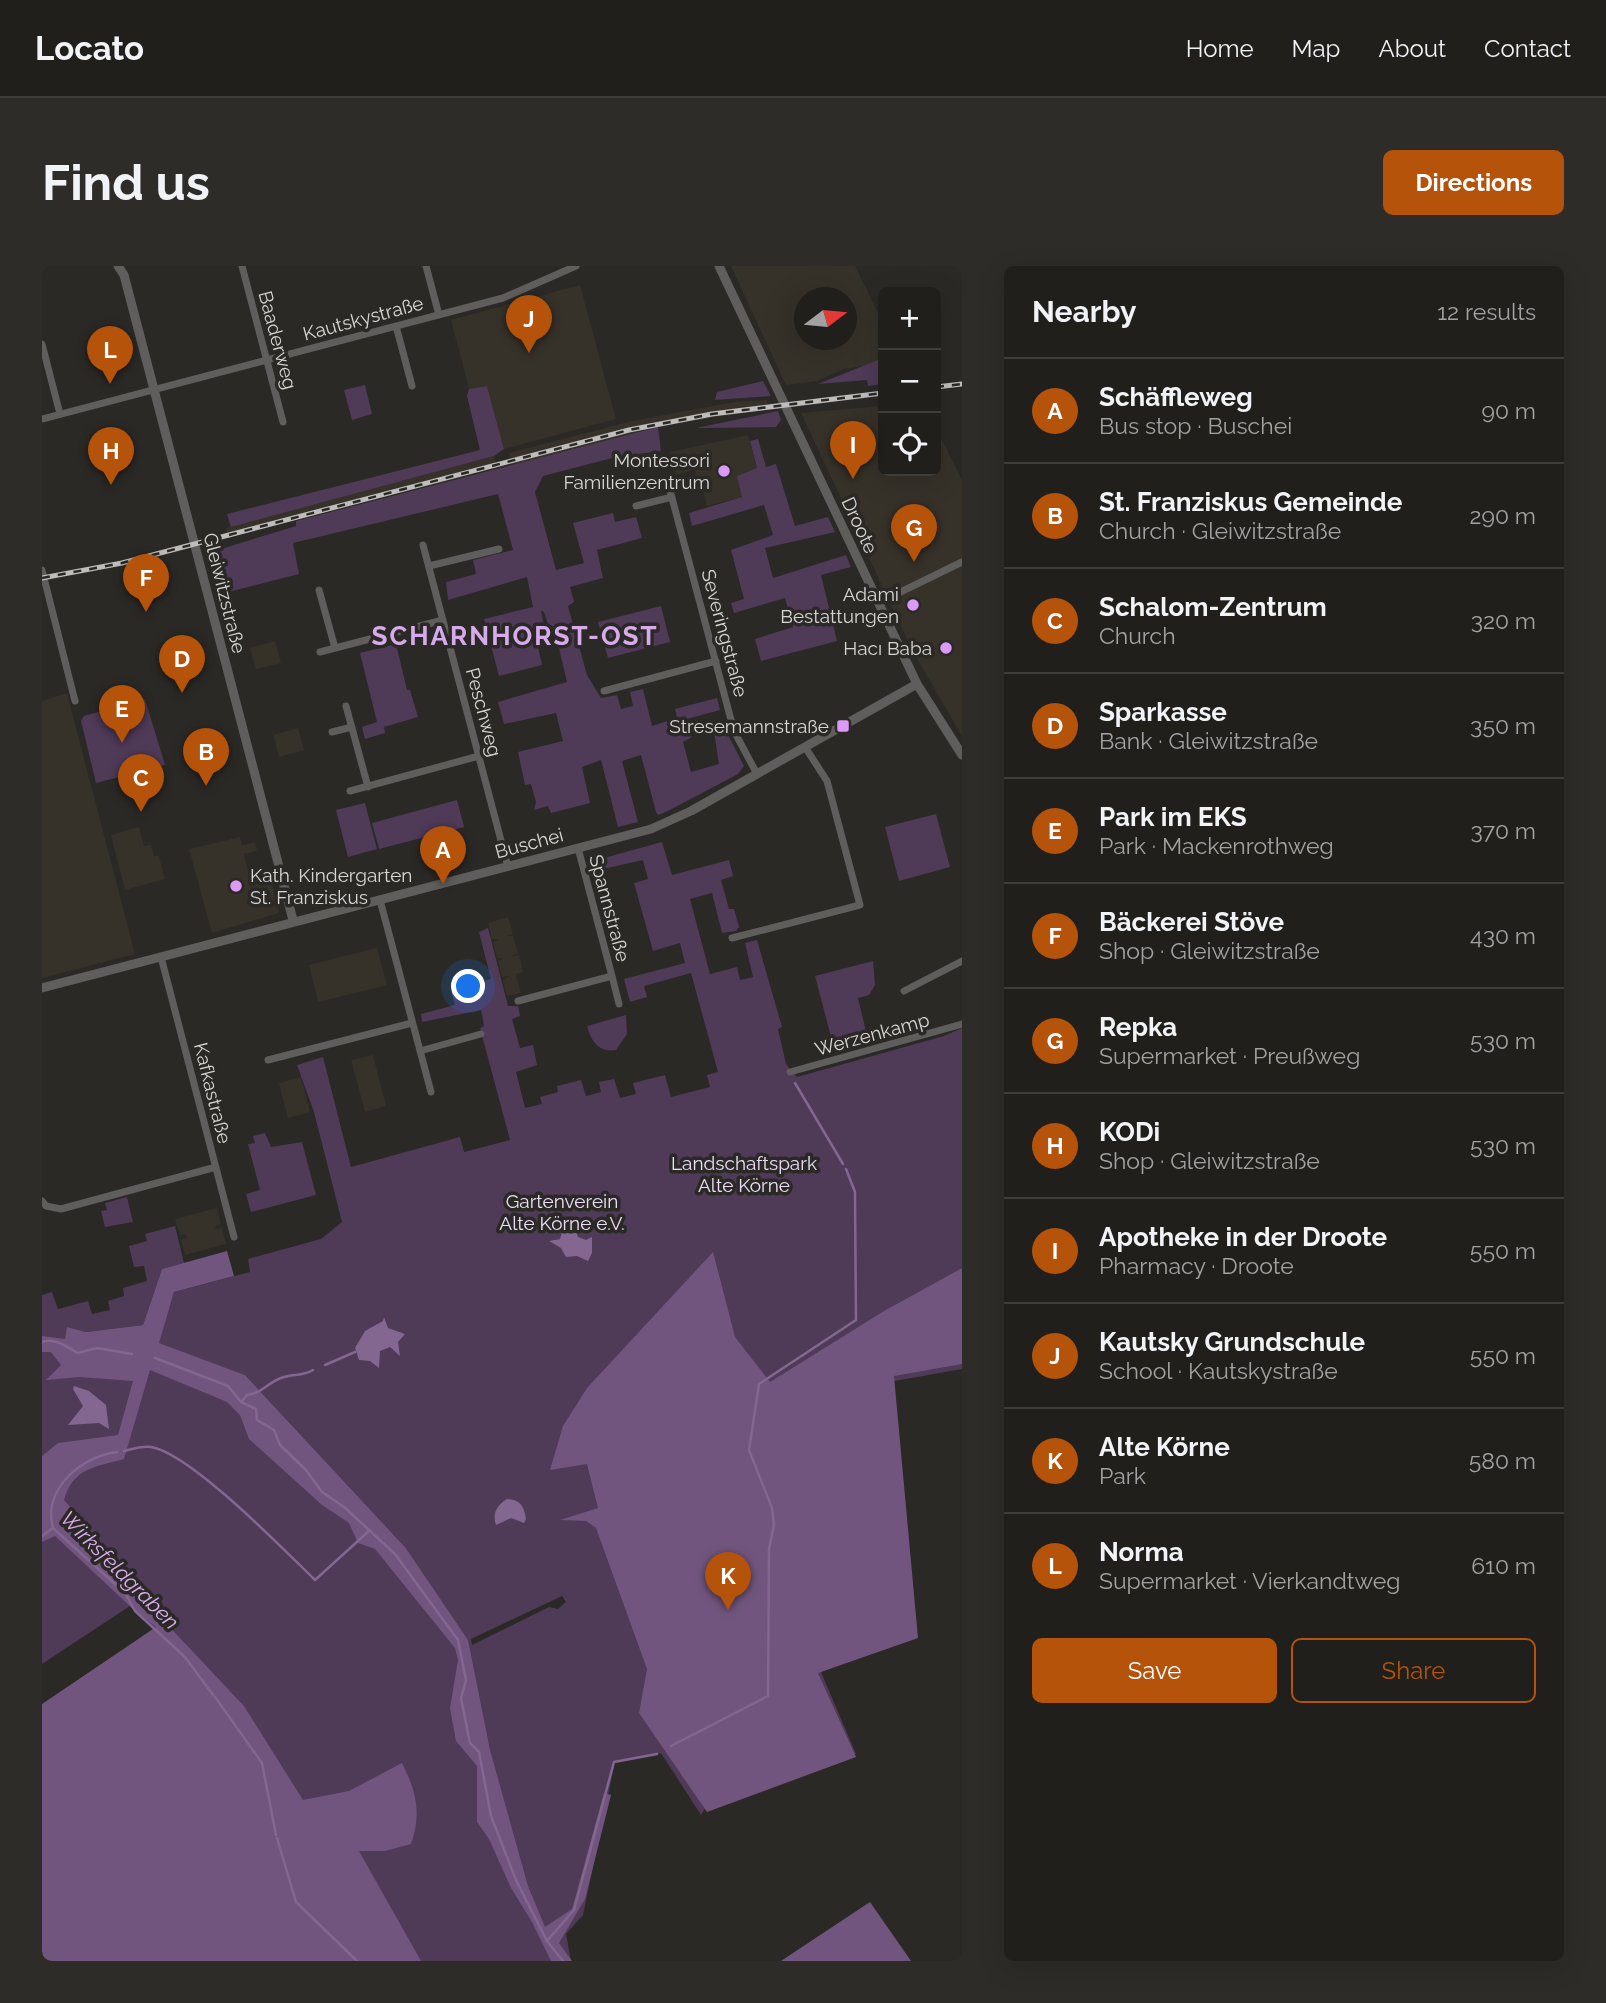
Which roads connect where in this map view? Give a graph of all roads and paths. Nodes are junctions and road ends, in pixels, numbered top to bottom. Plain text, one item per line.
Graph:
1 (242, 266) edge
2 (426, 266) edge
3 (576, 266) edge
4 (719, 266) edge
5 (122, 269) edge
6 (439, 315) junction
7 (396, 326) junction
8 (42, 344) edge
9 (267, 360) junction
10 (412, 386) dead end
11 (155, 390) junction
12 (60, 414) junction
13 (42, 419) edge
14 (283, 422) dead end
15 (668, 483) dead end
16 (672, 497) junction
17 (636, 506) dead end
18 (423, 545) dead end
19 (499, 549) dead end
20 (962, 562) edge
21 (429, 566) junction
22 (42, 569) edge
23 (319, 590) dead end
24 (878, 603) junction
25 (443, 620) junction
26 (335, 648) junction
27 (320, 652) dead end
28 (716, 661) junction
29 (917, 684) junction
30 (604, 691) dead end
31 (75, 701) dead end
32 (346, 706) dead end
33 (352, 727) junction
34 (332, 732) dead end
35 (805, 747) junction
36 (962, 755) edge
37 (479, 756) junction
38 (757, 774) junction
39 (368, 787) junction
40 (350, 791) dead end
41 (578, 848) junction
42 (508, 867) junction
43 (380, 900) junction
44 (293, 920) junction
45 (732, 938) dead end
46 (161, 957) junction
47 (962, 961) edge
48 (612, 976) junction
49 (42, 988) edge
50 (904, 991) dead end
51 (518, 1001) dead end
52 (619, 1004) dead end
53 (412, 1023) junction
54 (962, 1024) edge
55 (481, 1034) dead end
56 (420, 1051) junction
57 (268, 1060) dead end
58 (790, 1072) dead end
59 (431, 1092) dead end
60 (216, 1167) junction
61 (42, 1201) edge
62 (234, 1237) dead end

1 - 9 street, Baaderweg
2 - 6 street
3 - 6 street, Kautskystraße
4 - 24 street, Droote
5 - 11 street, Gleiwitzstraße
6 - 7 street, Kautskystraße
7 - 9 street, Kautskystraße
7 - 10 street
8 - 12 street
9 - 11 street, Kautskystraße
9 - 14 street, Baaderweg
11 - 12 street, Kautskystraße
11 - 44 street, Gleiwitzstraße
12 - 13 street, Kautskystraße
15 - 16 street, Severingstraße
16 - 17 street
16 - 28 street, Severingstraße
18 - 21 street, Peschweg
19 - 21 street
20 - 24 street
21 - 25 street, Peschweg
22 - 31 street
23 - 26 street
24 - 29 street, Droote
25 - 26 street
25 - 37 street, Peschweg
26 - 27 street
28 - 30 street
28 - 38 street, Severingstraße
29 - 35 street, Buschei
29 - 36 street, Droote
32 - 33 street
33 - 34 street
33 - 39 street
35 - 38 street, Buschei
35 - 45 street
37 - 39 street
37 - 42 street, Peschweg
38 - 41 street, Buschei
39 - 40 street
41 - 42 street, Buschei
41 - 48 street, Spannstraße
42 - 43 street, Buschei
43 - 44 street, Buschei
43 - 53 street
44 - 46 street, Buschei
46 - 49 street, Buschei
46 - 60 street, Kafkastraße
47 - 50 street
48 - 51 street, Spannstraße
48 - 52 street, Spannstraße
53 - 56 street
53 - 57 street
54 - 58 street, Werzenkamp
55 - 56 street
56 - 59 street
60 - 61 street
60 - 62 street, Kafkastraße

